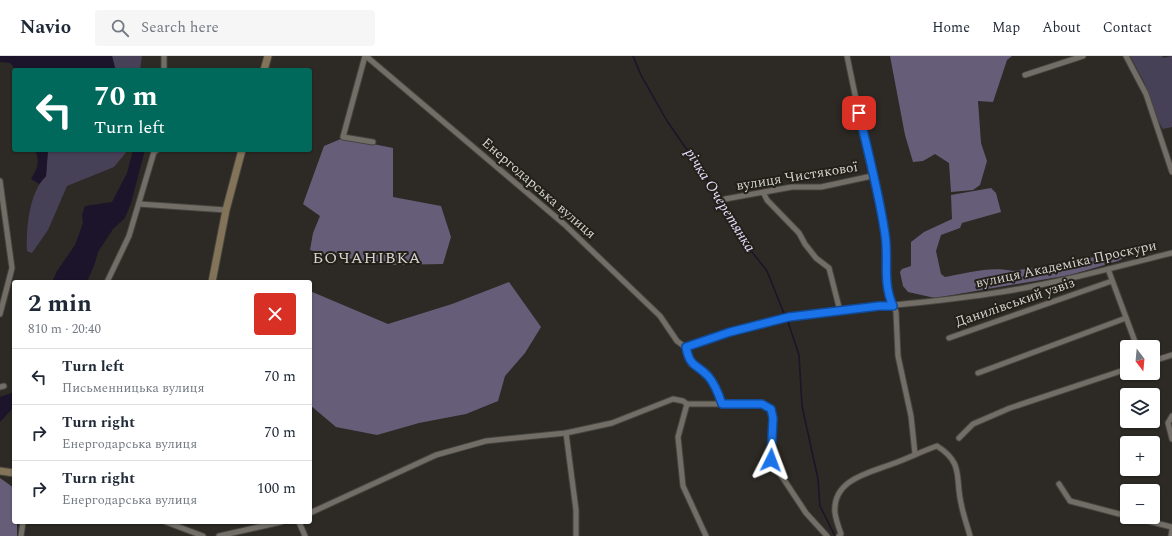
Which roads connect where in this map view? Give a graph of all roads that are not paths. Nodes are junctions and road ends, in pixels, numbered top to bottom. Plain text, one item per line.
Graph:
1 (164, 56) edge
2 (268, 56) edge
3 (365, 56) edge
4 (847, 56) edge
5 (1083, 56) edge
6 (1126, 56) edge
7 (164, 68) edge
8 (265, 68) edge
9 (1026, 75) dead end
10 (373, 142) dead end
11 (154, 152) edge
12 (241, 152) edge
13 (1172, 172) edge
14 (872, 176) junction
15 (0, 181) edge
16 (764, 194) junction
17 (725, 200) dead end
18 (139, 204) junction
19 (226, 210) junction
20 (1172, 253) edge
21 (1108, 270) junction
22 (108, 280) edge
23 (212, 280) edge
24 (1112, 281) junction
25 (893, 306) junction
26 (840, 311) junction
27 (0, 314) edge
28 (1126, 318) junction
29 (949, 338) dead end
30 (1134, 340) edge
31 (686, 347) junction
32 (1172, 355) edge
33 (1160, 359) edge
34 (1120, 371) edge
35 (978, 373) dead end
36 (688, 404) junction
37 (722, 404) junction
38 (1172, 416) edge
39 (566, 433) junction
40 (959, 438) dead end
41 (1172, 439) edge
42 (915, 454) junction
43 (1058, 484) dead end
44 (312, 512) edge
45 (1120, 514) edge
46 (23, 524) edge
47 (182, 524) edge
48 (272, 524) edge
49 (300, 524) edge
50 (1157, 524) edge
51 (1172, 528) edge
52 (21, 536) edge
53 (203, 536) edge
54 (219, 536) edge
55 (304, 536) edge
56 (576, 536) edge
57 (706, 536) edge
58 (827, 536) edge
59 (839, 536) edge
60 (970, 536) edge
61 (1171, 536) edge

1 - 7 street
2 - 8 main road
3 - 10 street
3 - 31 street, Енергодарська вулиця
4 - 14 street
5 - 9 street
6 - 13 street
11 - 18 street
12 - 19 main road
14 - 16 street, вулиця Чистякової
14 - 25 street
15 - 27 street
16 - 17 street, вулиця Чистякової
16 - 26 street
18 - 19 street
18 - 22 street
19 - 23 main road
20 - 21 street, вулиця Академіка Проскури
21 - 24 street
21 - 25 street, вулиця Академіка Проскури
24 - 28 street
24 - 29 street, Данилівський узвіз
25 - 26 street
25 - 42 street
26 - 31 street
28 - 30 street
28 - 35 street
31 - 37 street, Енергодарська вулиця
32 - 33 street
34 - 40 street
36 - 37 street
36 - 39 street
36 - 57 street
37 - 58 street
38 - 41 street
39 - 44 street
39 - 56 street
42 - 59 street
42 - 60 street
43 - 45 street
46 - 52 street
47 - 53 street
48 - 54 street
49 - 55 street
50 - 51 street
51 - 61 street

